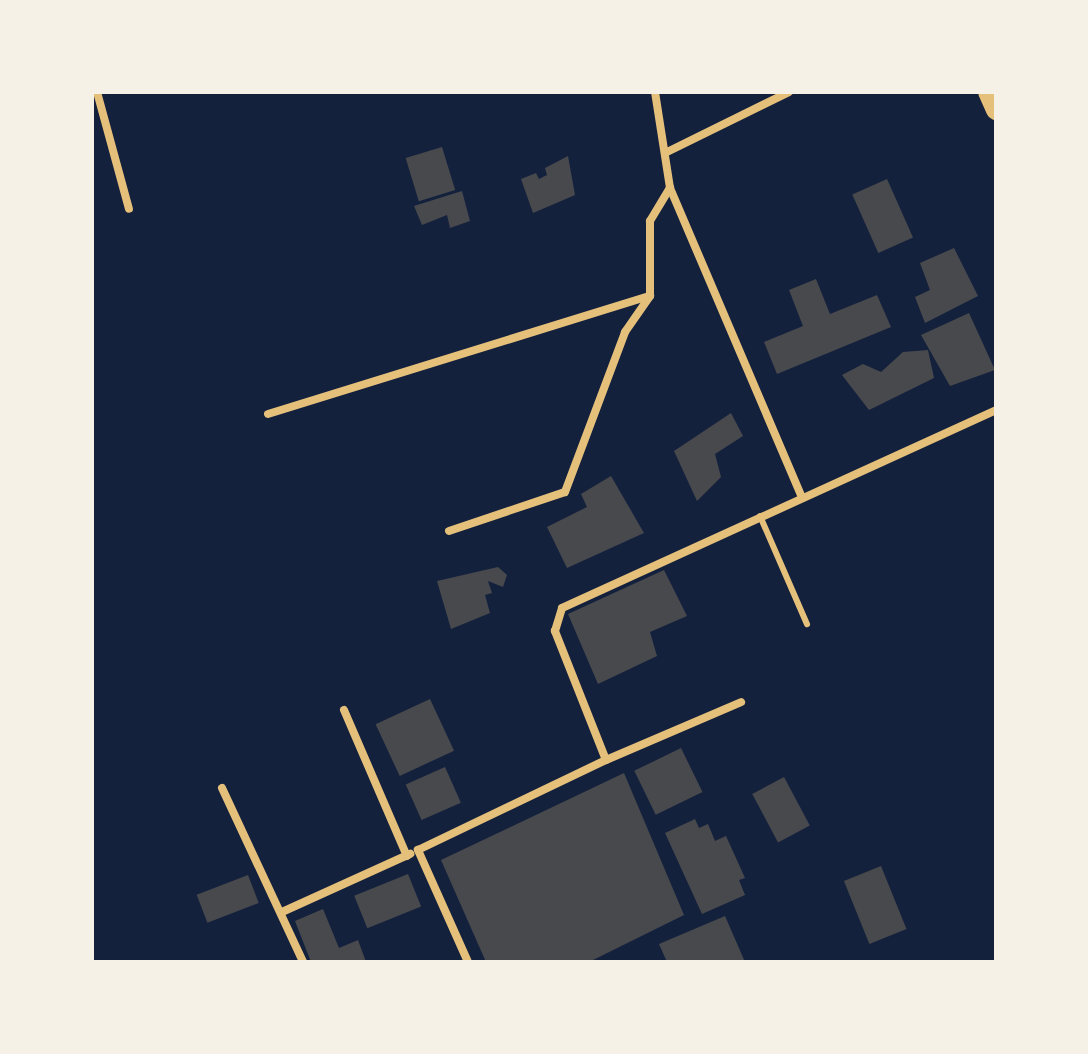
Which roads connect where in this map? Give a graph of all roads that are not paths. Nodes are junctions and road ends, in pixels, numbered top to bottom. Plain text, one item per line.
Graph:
1 (97, 92) edge
2 (655, 92) edge
3 (789, 92) edge
4 (988, 92) edge
5 (996, 110) edge
6 (665, 153) junction
7 (670, 188) junction
8 (129, 209) dead end
9 (650, 296) junction
10 (996, 410) edge
11 (268, 414) dead end
12 (802, 498) junction
13 (760, 516) junction
14 (449, 531) dead end
15 (807, 624) dead end
16 (741, 702) dead end
17 (344, 710) dead end
18 (606, 760) junction
19 (222, 788) dead end
20 (418, 850) junction
21 (407, 856) junction
22 (282, 912) junction
23 (303, 962) edge
24 (468, 962) edge

1 - 8 street
2 - 6 street
3 - 6 street
4 - 5 main road
6 - 7 street
7 - 9 street
7 - 12 street
9 - 11 street
9 - 14 street
10 - 12 street
12 - 13 street
13 - 15 lane
13 - 18 street
16 - 18 street
17 - 21 street
18 - 20 street
19 - 22 street
20 - 21 street
20 - 24 street
21 - 22 street
22 - 23 street

